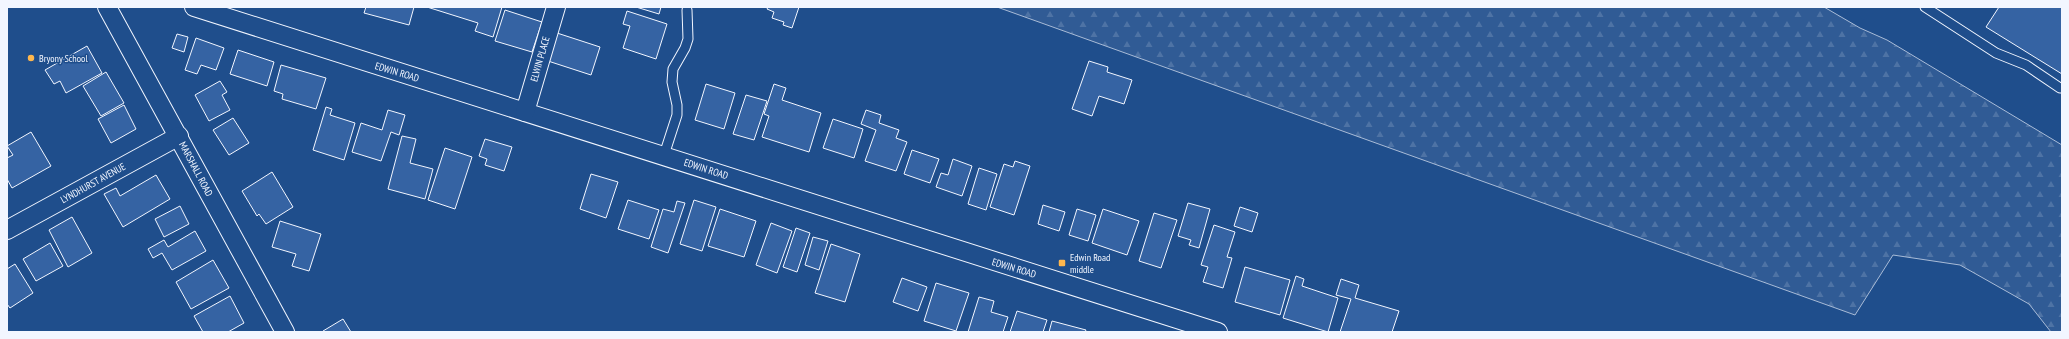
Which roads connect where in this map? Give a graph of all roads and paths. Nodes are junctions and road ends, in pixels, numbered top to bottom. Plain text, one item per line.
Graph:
1 (107, 7) edge
2 (194, 7) edge
3 (556, 7) edge
4 (1925, 7) edge
5 (687, 10) dead end
6 (2060, 88) dead end
7 (525, 112) junction
8 (179, 136) junction
9 (664, 155) junction
10 (7, 230) edge
11 (285, 332) edge
12 (1218, 332) edge

1 - 8 street, MARSHALL ROAD
2 - 7 street, EDWIN ROAD
3 - 7 street, ELWIN PLACE
4 - 6 lane
5 - 9 lane
7 - 9 street, EDWIN ROAD
8 - 10 street, LYNDHURST AVENUE
8 - 11 street, MARSHALL ROAD
9 - 12 street, EDWIN ROAD

